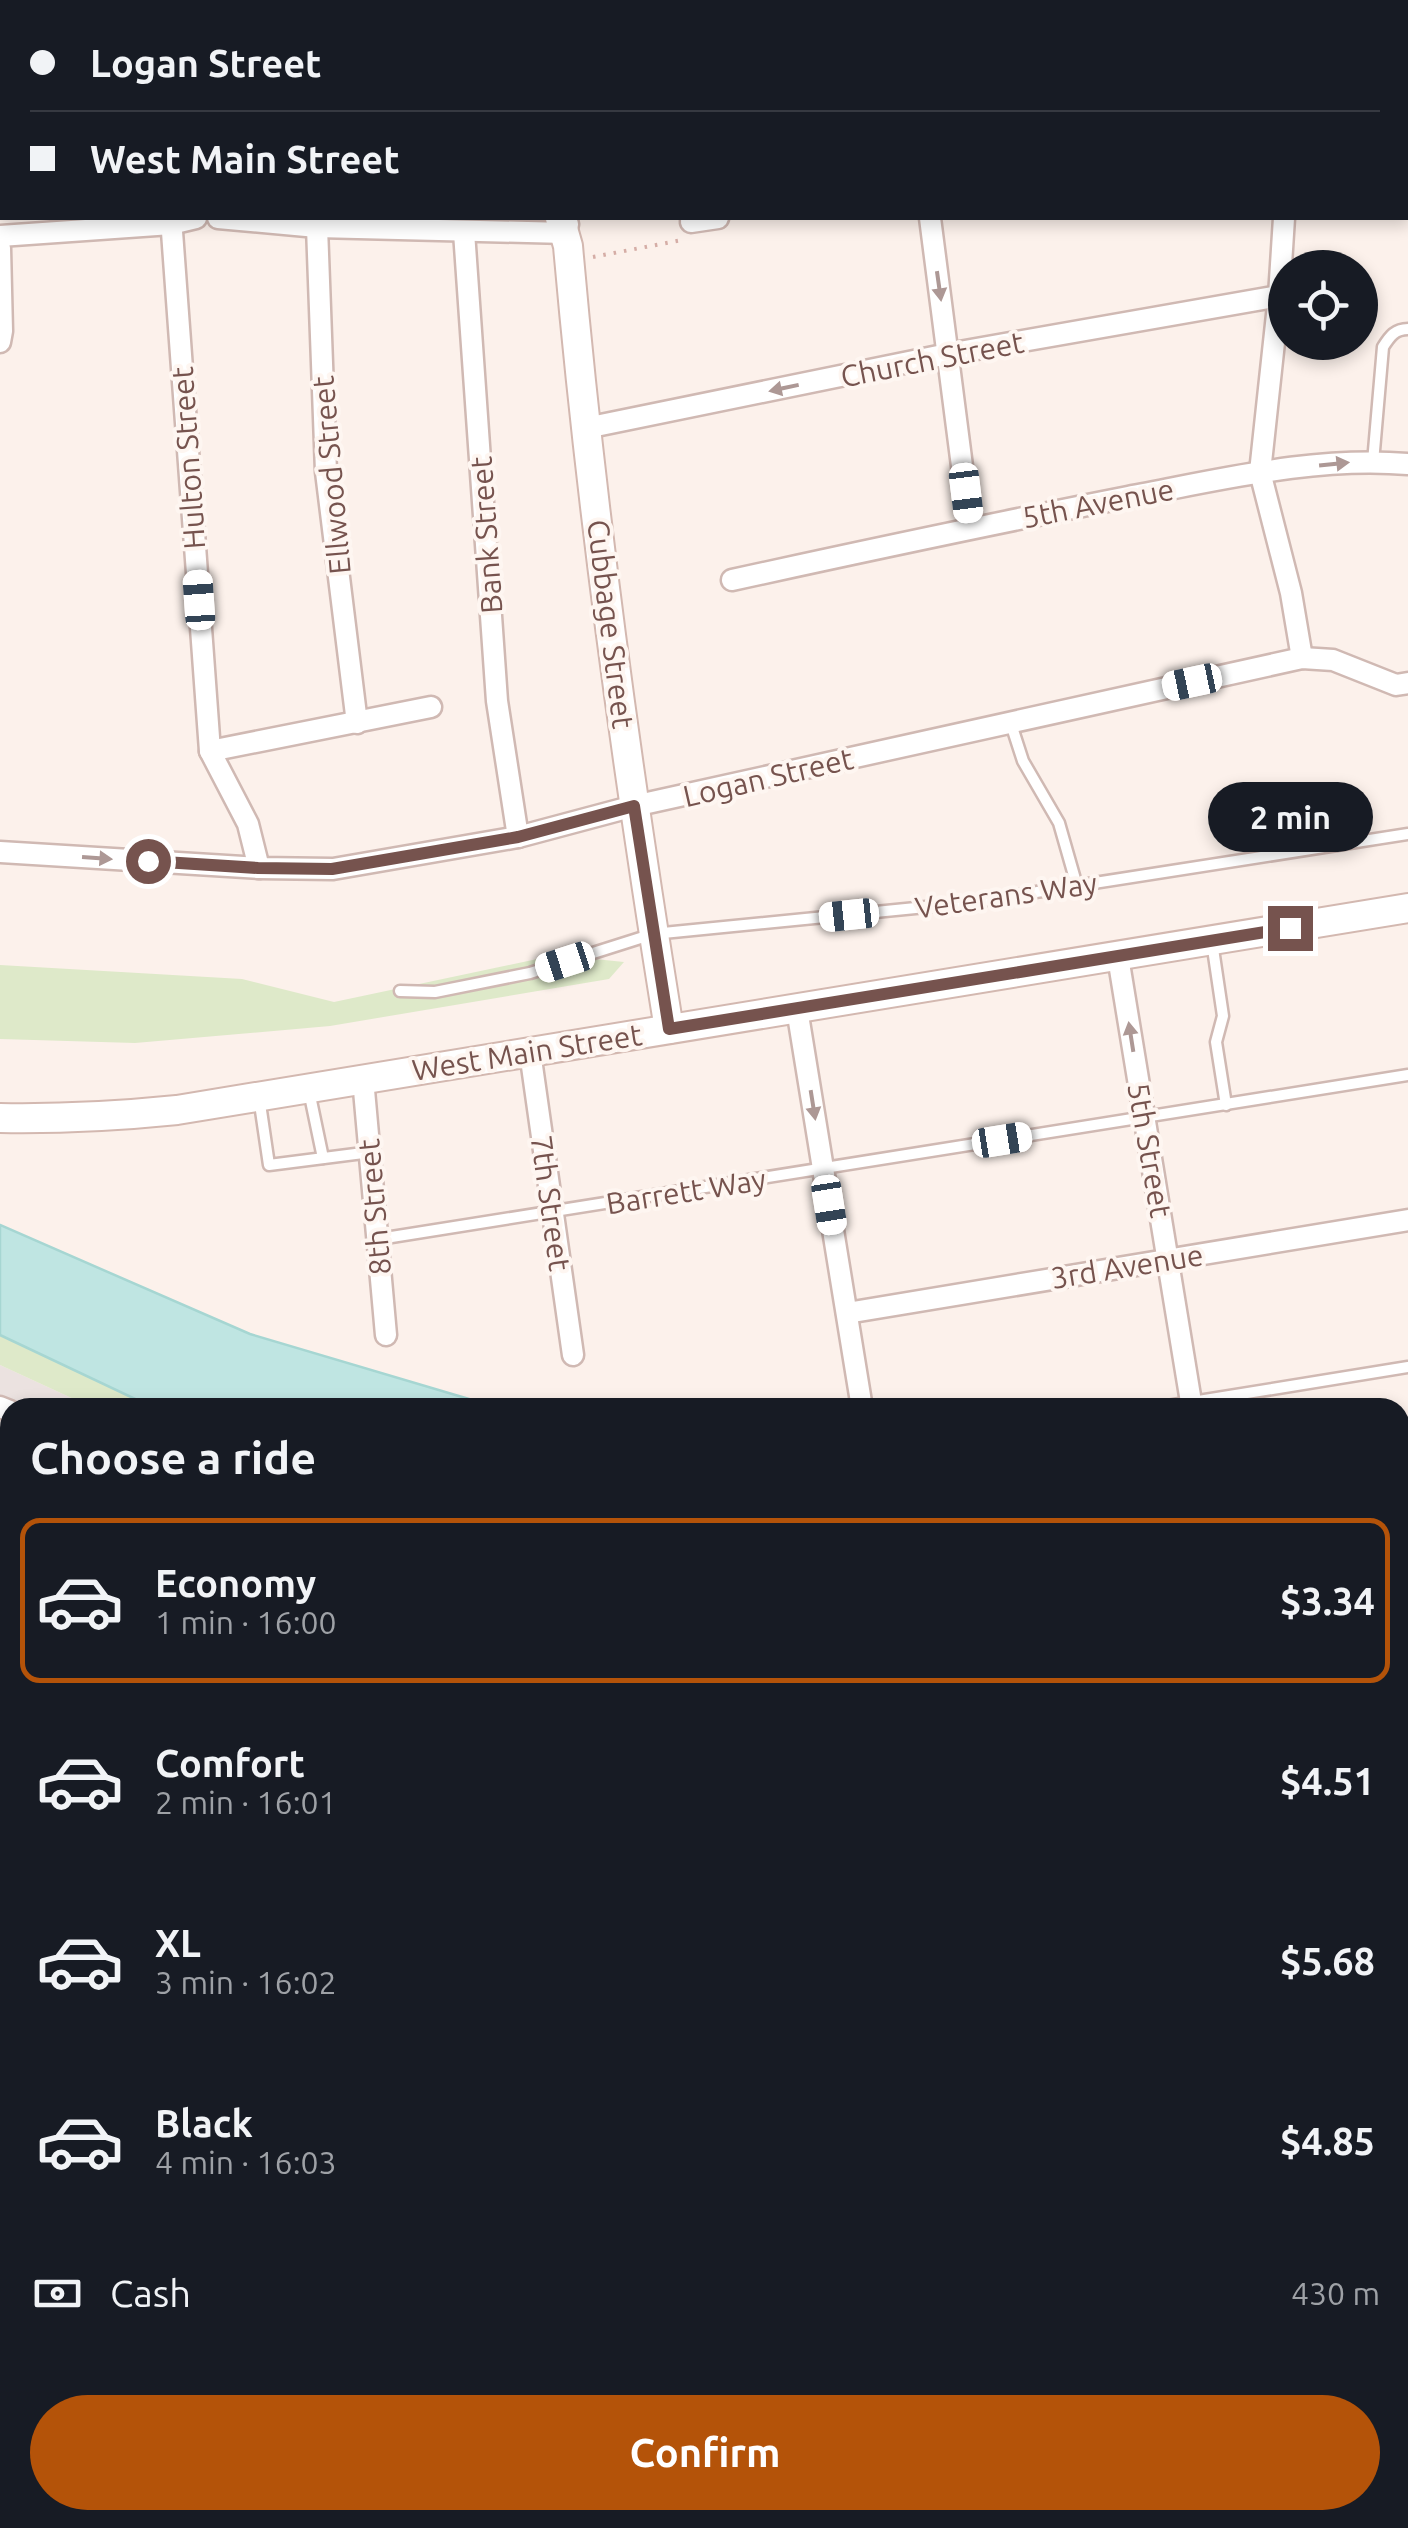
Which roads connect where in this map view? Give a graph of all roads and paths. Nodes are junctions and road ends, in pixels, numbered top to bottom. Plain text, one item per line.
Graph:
1 (243, 220) edge
2 (704, 220) edge
3 (930, 220) edge
4 (1284, 220) edge
5 (171, 221) edge
6 (402, 222) edge
7 (691, 222) joint
8 (317, 226) junction
9 (464, 232) junction
10 (566, 232) edge
11 (0, 236) edge
12 (0, 248) edge
13 (1282, 250) edge
14 (1268, 298) edge
15 (1408, 329) edge
16 (0, 342) edge
17 (948, 354) junction
18 (1272, 360) edge
19 (586, 428) junction
20 (1373, 462) junction
21 (1408, 464) edge
22 (1260, 472) junction
23 (970, 528) junction
24 (732, 580) dead end
25 (1302, 658) junction
26 (1408, 682) edge
27 (431, 707) dead end
28 (1010, 722) junction
29 (357, 723) junction
30 (210, 751) junction
31 (634, 806) junction
32 (1408, 834) edge
33 (518, 837) junction
34 (0, 852) edge
35 (258, 868) junction
36 (1077, 886) junction
37 (1408, 908) edge
38 (653, 934) junction
39 (1212, 941) junction
40 (1118, 957) junction
41 (400, 991) dead end
42 (797, 1009) junction
43 (669, 1029) junction
44 (530, 1052) junction
45 (1408, 1075) edge
46 (364, 1079) junction
47 (308, 1088) junction
48 (259, 1096) junction
49 (1226, 1104) junction
50 (0, 1118) edge
51 (1144, 1118) junction
52 (370, 1152) junction
53 (324, 1158) junction
54 (823, 1169) junction
55 (553, 1212) junction
56 (1408, 1220) edge
57 (379, 1239) junction
58 (1169, 1259) junction
59 (847, 1313) junction
60 (386, 1335) dead end
61 (573, 1354) dead end
62 (1408, 1366) edge
63 (860, 1398) edge
64 (1185, 1398) edge
65 (1221, 1398) edge

1 - 8 street
2 - 7 street
3 -> 17 street
4 - 13 street
5 - 11 street
5 - 30 street, Hulton Street
6 - 8 street
6 - 9 street
7 - 10 path
8 - 29 street, Ellwood Street
9 - 10 street
9 - 33 street, Bank Street
10 - 19 main road, Cubbage Street
12 - 16 street
14 - 17 street, Church Street
15 - 20 lane
17 -> 19 street, Church Street
17 - 23 street
18 - 22 street
19 - 31 main road, Cubbage Street
20 - 21 street, 5th Avenue
22 -> 20 street, 5th Avenue
22 - 23 street, 5th Avenue
22 - 25 street
23 - 24 street, 5th Avenue
25 - 26 street, Logan Street
25 - 28 street, Logan Street
27 - 29 street
28 - 31 street, Logan Street
28 - 36 lane
29 - 30 street
30 - 35 street, Hulton Street
31 - 33 street, Logan Street
31 - 38 main road, Cubbage Street
32 - 36 lane, Veterans Way
33 - 35 street, Logan Street
34 -> 35 street, Logan Street
36 - 38 lane, Veterans Way
37 - 39 main road, West Main Street
38 - 41 lane, Veterans Way
38 - 43 main road, Cubbage Street
39 - 40 main road, West Main Street
39 - 49 lane
40 - 42 main road, West Main Street
51 -> 40 street, 5th Street
42 - 43 main road, West Main Street
42 -> 54 street
43 - 44 main road, West Main Street
44 - 46 main road, West Main Street
44 - 55 street, 7th Street
45 - 49 lane, Barrett Way
46 - 47 main road, West Main Street
46 - 52 street, 8th Street
47 - 48 main road, West Main Street
47 - 53 lane
48 - 50 main road, West Main Street
48 - 53 lane
49 - 51 lane, Barrett Way
51 - 54 lane, Barrett Way
51 - 58 street, 5th Street
52 - 53 lane
52 - 57 street, 8th Street
54 - 55 lane, Barrett Way
54 - 59 street
55 - 57 lane, Barrett Way
55 - 61 street, 7th Street
56 - 58 street, 3rd Avenue
57 - 60 street, 8th Street
58 - 59 street, 3rd Avenue
58 - 64 street, 5th Street
59 - 63 street
62 - 65 lane

